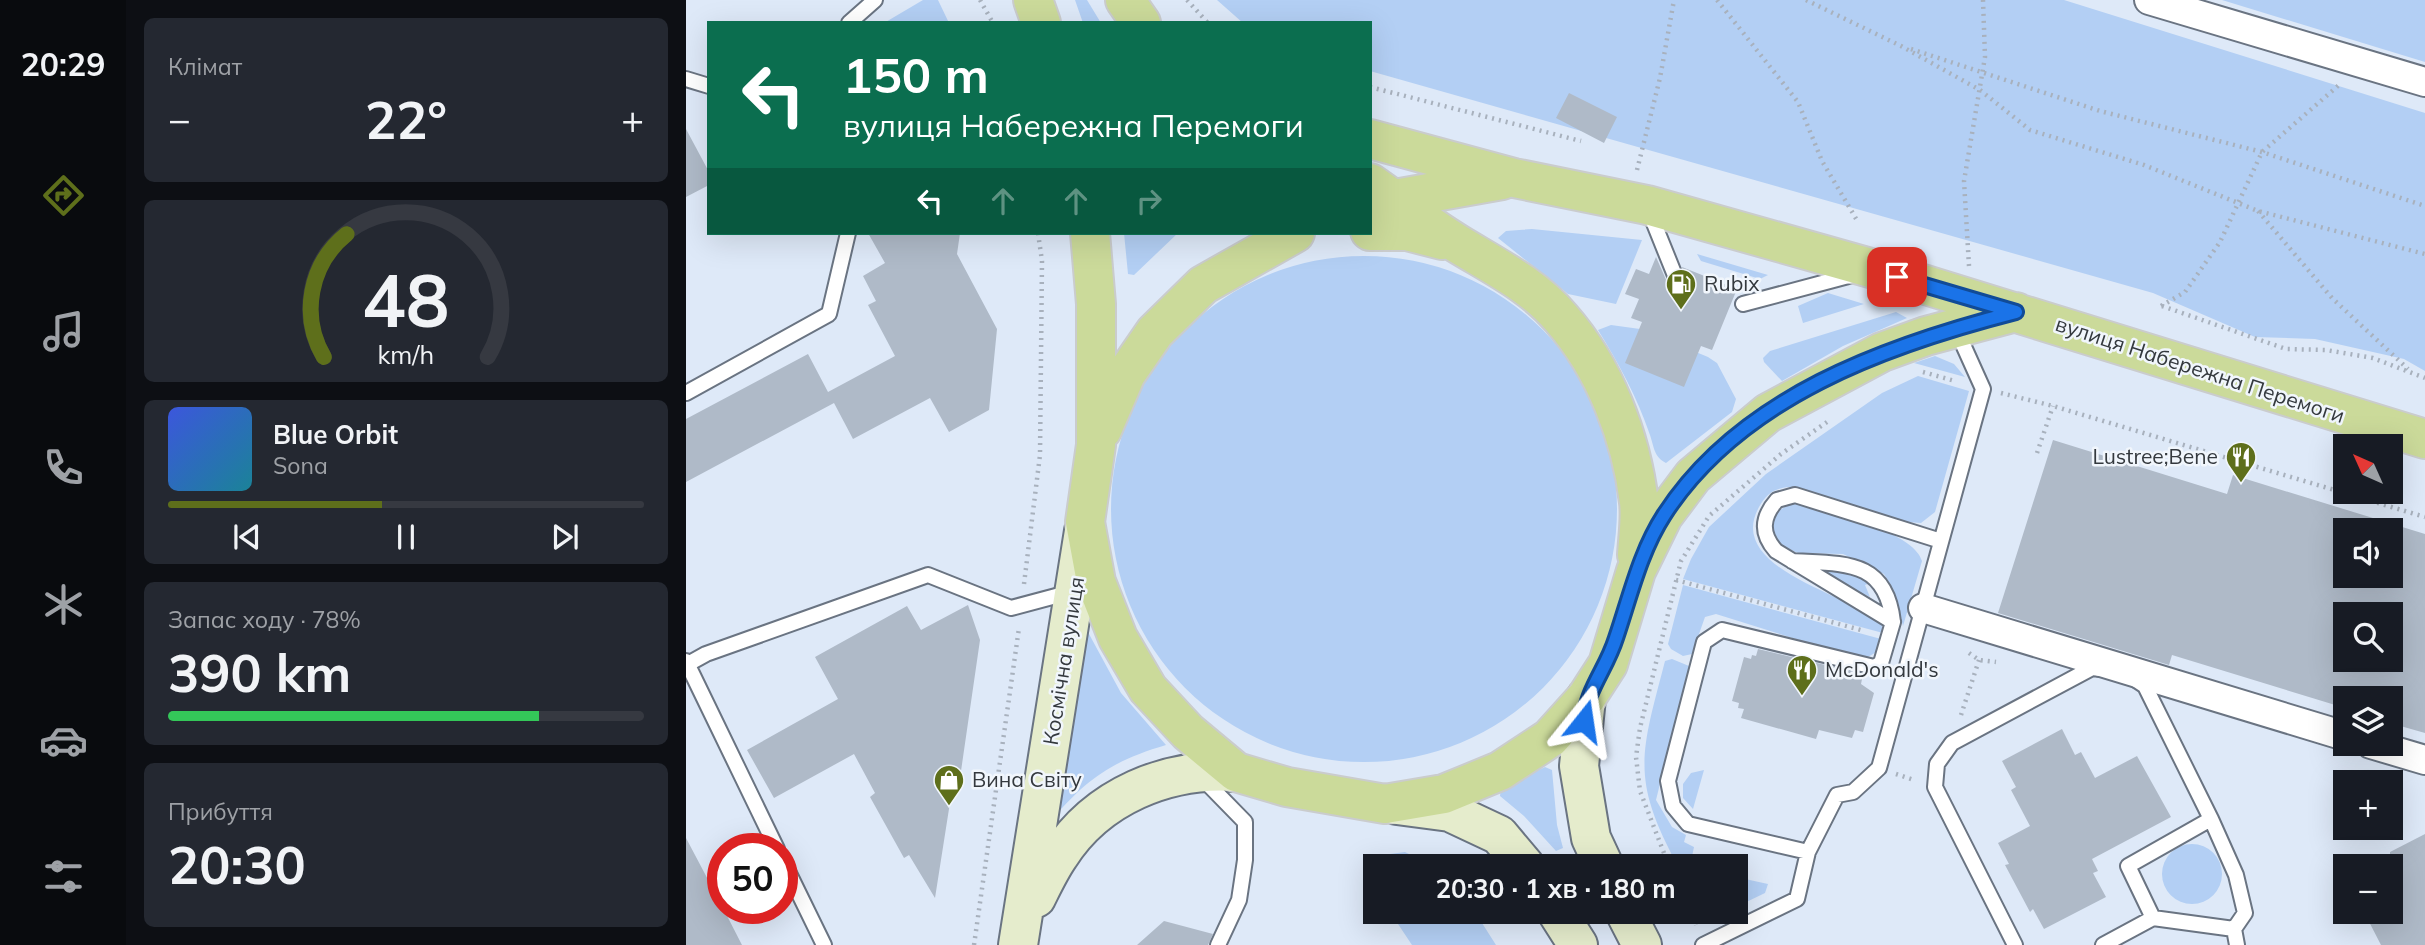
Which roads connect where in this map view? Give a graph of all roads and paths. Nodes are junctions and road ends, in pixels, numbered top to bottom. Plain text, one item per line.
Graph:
1 (875, 0) edge
2 (980, 0) edge
3 (1033, 0) edge
4 (1125, 0) edge
5 (1187, 0) edge
6 (1674, 0) edge
7 (1717, 0) edge
8 (1806, 0) edge
9 (1983, 0) edge
10 (2149, 0) edge
11 (851, 21) edge
12 (992, 21) edge
13 (1040, 21) edge
14 (1140, 21) edge
15 (1206, 21) edge
16 (1901, 46) junction
17 (2364, 63) junction
18 (1982, 71) junction
19 (686, 79) edge
20 (2425, 82) edge
21 (707, 85) edge
22 (1372, 88) edge
23 (1980, 90) junction
24 (1372, 140) edge
25 (1581, 141) dead end
26 (2262, 152) junction
27 (1514, 178) junction
28 (1378, 195) edge
29 (1637, 203) junction
30 (2235, 203) junction
31 (2425, 206) edge
32 (2258, 211) junction
33 (1858, 222) dead end
34 (1372, 231) edge
35 (848, 235) edge
36 (1090, 235) edge
37 (1291, 235) edge
38 (1314, 235) edge
39 (1458, 244) junction
40 (1259, 252) junction
41 (2425, 254) edge
42 (1874, 270) junction
43 (1676, 278) dead end
44 (1743, 304) dead end
45 (1962, 313) junction
46 (2409, 369) junction
47 (2425, 378) edge
48 (686, 393) edge
49 (2053, 405) dead end
50 (2425, 439) edge
51 (1096, 445) junction
52 (2037, 453) dead end
53 (1085, 522) junction
54 (1941, 541) junction
55 (1787, 560) junction
56 (1636, 571) junction
57 (1676, 580) dead end
58 (1076, 591) junction
59 (1923, 608) junction
60 (1893, 622) junction
61 (1984, 626) junction
62 (1890, 638) junction
63 (687, 663) edge
64 (1586, 698) junction
65 (2333, 732) edge
66 (1952, 743) junction
67 (2403, 753) edge
68 (2425, 760) edge
69 (1879, 768) junction
70 (1236, 772) junction
71 (1197, 773) junction
72 (1935, 788) junction
73 (1385, 804) junction
74 (2211, 819) junction
75 (769, 833) edge
76 (1808, 852) junction
77 (1515, 854) edge
78 (1598, 854) edge
79 (798, 892) edge
80 (2153, 918) junction
81 (1565, 924) edge
82 (1631, 924) edge
83 (2234, 929) junction
84 (1019, 935) edge
85 (824, 945) edge
86 (1218, 945) edge
87 (1578, 945) edge
88 (1642, 945) edge
89 (1703, 945) edge
90 (2015, 945) edge
91 (2103, 945) edge
92 (2237, 945) edge

1 - 11 lane
2 - 12 path
3 - 13 main road
4 - 14 main road
5 - 15 path
6 - 29 path
7 - 33 path
8 - 16 path
9 - 18 path
10 - 17 street
16 - 18 path
16 - 23 path
17 - 20 street
17 - 26 path
18 - 23 path
18 - 26 path
19 - 21 lane
22 - 25 path
23 - 30 path
23 - 45 path
24 - 27 main road, вулиця Набережна Перемоги
26 - 30 path
26 - 31 path
27 - 28 main road, вулиця Набережна Перемоги
27 - 29 main road, вулиця Набережна Перемоги
28 - 39 main road, вулиця Набережна Перемоги
29 - 42 main road, вулиця Набережна Перемоги
29 - 43 lane
30 - 32 path
30 - 46 path
32 - 41 path
32 - 46 path
34 - 39 main road, вулиця Набережна Перемоги
35 - 48 lane
36 - 51 main road, вулиця Набережна Перемоги
37 - 40 main road, вулиця Набережна Перемоги
38 - 40 main road, вулиця Набережна Перемоги
39 - 56 main road, вулиця Набережна Перемоги
40 - 51 main road, вулиця Набережна Перемоги
42 - 44 lane
42 - 45 main road, вулиця Набережна Перемоги
45 - 50 main road, вулиця Набережна Перемоги
45 - 54 lane
45 - 56 main road, вулиця Набережна Перемоги
46 - 47 path
49 - 52 path
51 - 53 main road, вулиця Набережна Перемоги
53 - 58 main road, Космічна вулиця
53 - 70 main road, вулиця Набережна Перемоги
54 - 55 lane
54 - 59 lane
55 - 60 lane
55 - 60 lane
56 - 64 main road, вулиця Набережна Перемоги
57 - 62 path
58 - 63 lane
58 - 84 main road, Космічна вулиця
59 - 61 street
59 - 69 lane
60 - 62 lane
61 - 65 street
61 - 66 path
62 - 76 lane
63 - 75 lane
64 - 73 main road, вулиця Набережна Перемоги
64 - 78 main road
66 - 72 lane
66 - 74 lane
67 - 68 street
69 - 72 path
69 - 76 lane
70 - 71 main road, Космічна вулиця
70 - 73 main road, вулиця Набережна Перемоги
71 - 84 main road, Космічна вулиця
71 - 86 lane
72 - 90 lane
73 - 77 main road
74 - 80 lane
74 - 83 lane
76 - 89 lane
79 - 85 lane
80 - 83 lane
80 - 91 lane
81 - 87 main road
82 - 88 main road
83 - 92 lane

